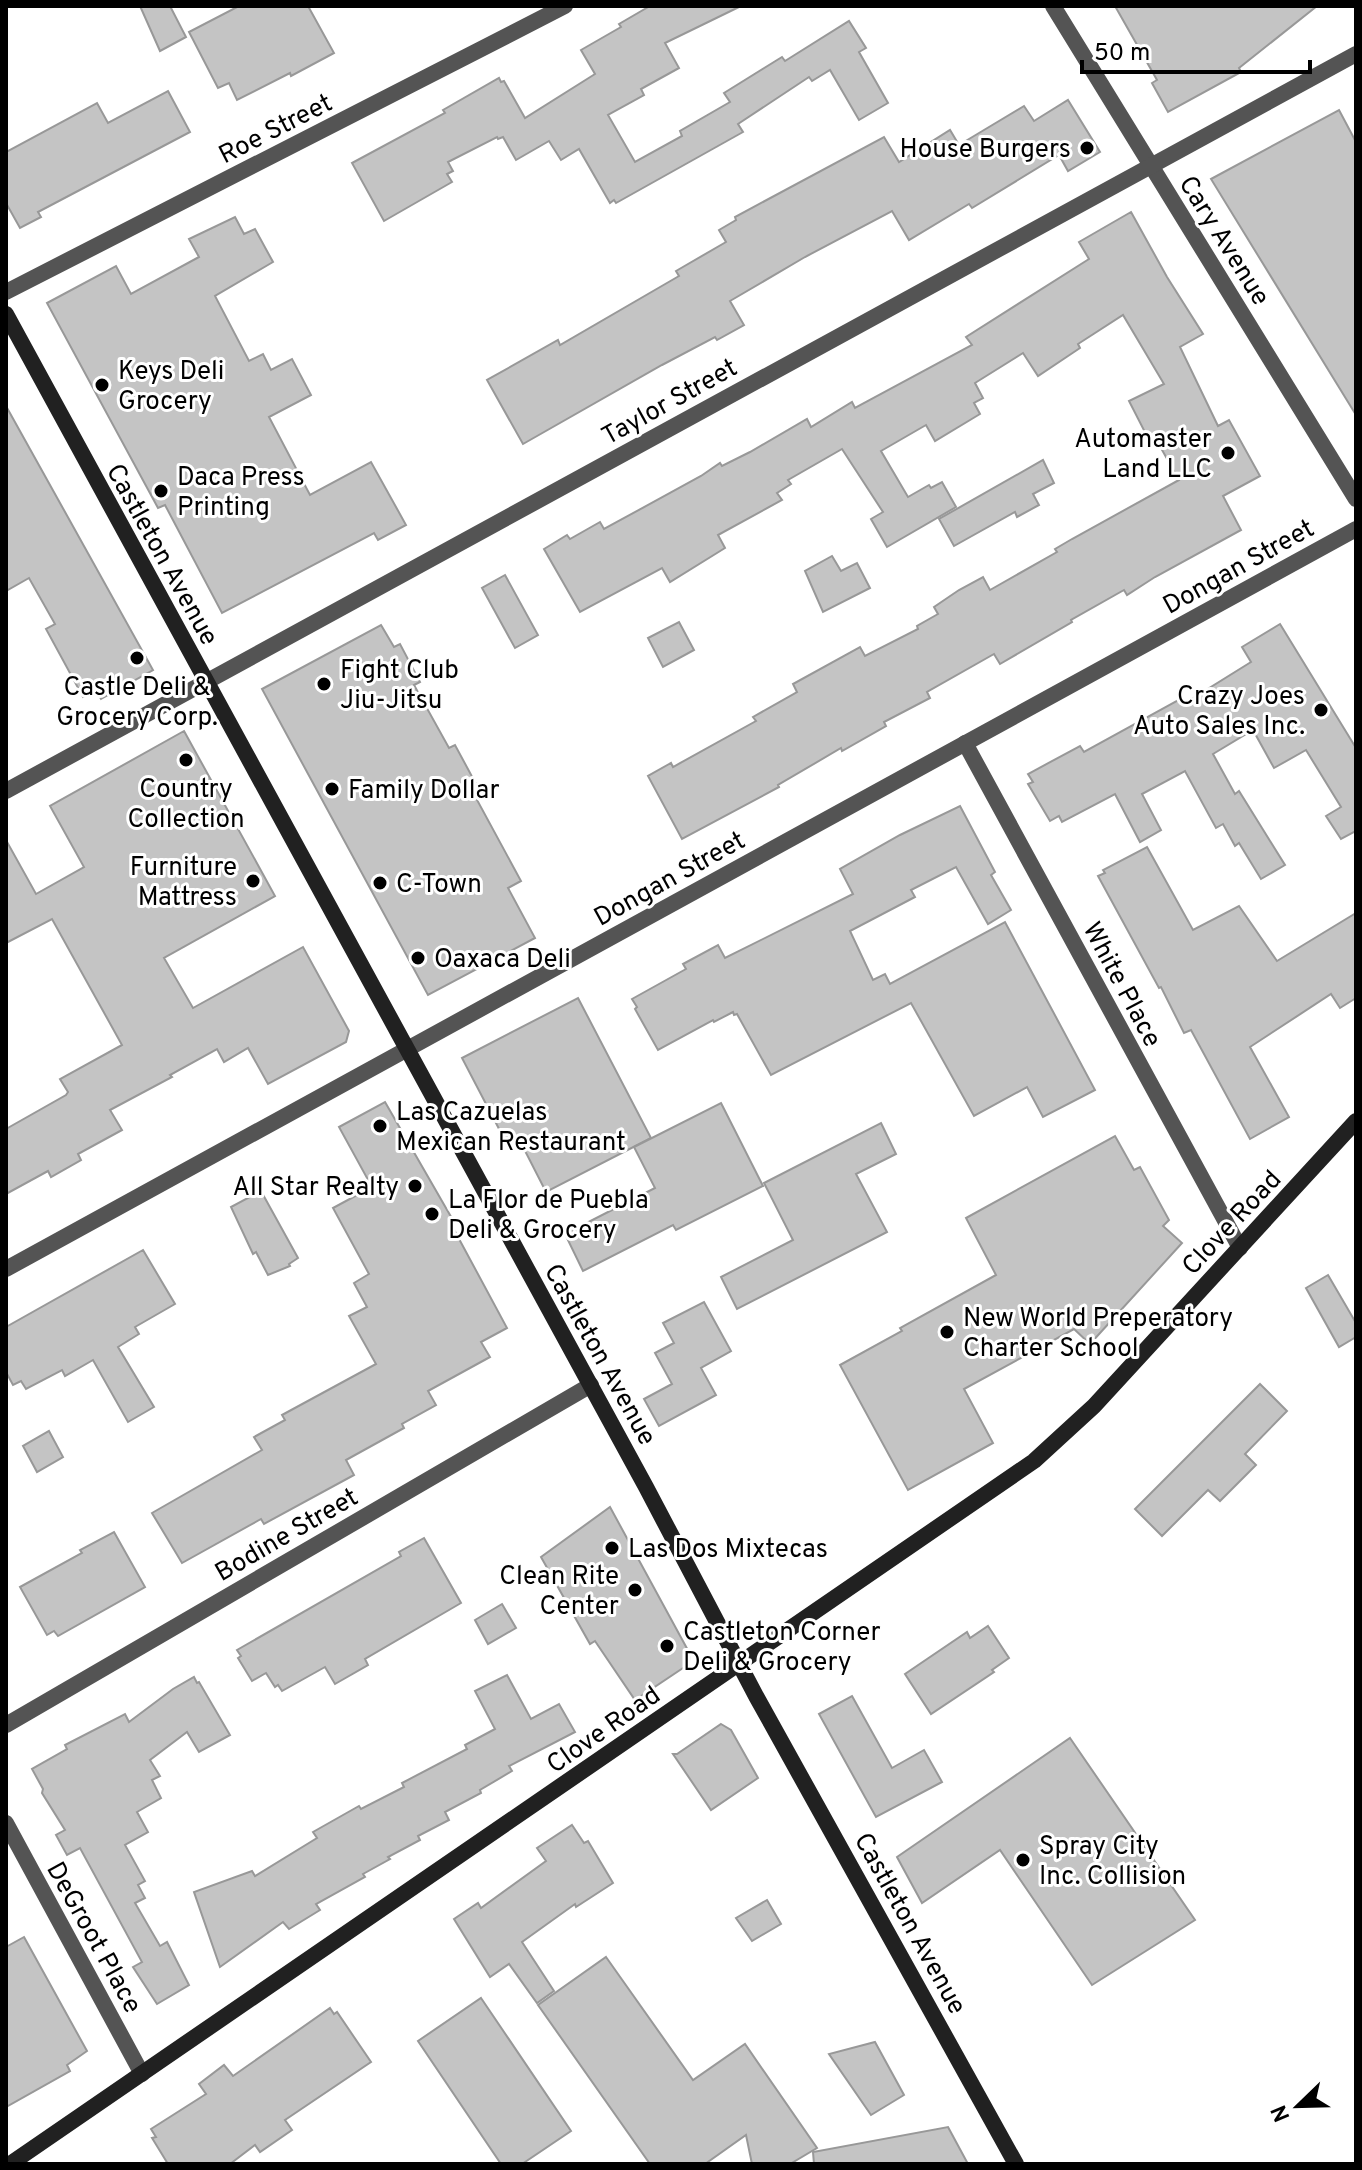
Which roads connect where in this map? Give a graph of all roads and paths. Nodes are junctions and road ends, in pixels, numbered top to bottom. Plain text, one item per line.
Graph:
1 (565, 6) edge
2 (1053, 6) edge
3 (1356, 54) edge
4 (1151, 166) junction
5 (6, 292) edge
6 (6, 314) edge
7 (1356, 499) edge
8 (1356, 529) edge
9 (206, 682) junction
10 (965, 743) junction
11 (6, 791) edge
12 (408, 1049) junction
13 (1356, 1121) edge
14 (1240, 1248) junction
15 (6, 1269) edge
16 (591, 1385) junction
17 (740, 1664) junction
18 (6, 1725) edge
19 (6, 1823) edge
20 (142, 2074) junction
21 (10, 2164) edge
22 (1016, 2164) edge

1 - 5 street, Roe Street
2 - 4 street, Cary Avenue
3 - 4 street, Taylor Street
4 - 7 street, Cary Avenue
4 - 9 street, Taylor Street
6 - 9 street, Castleton Avenue
8 - 10 street, Dongan Street
9 - 11 street, Taylor Street
9 - 12 street, Castleton Avenue
10 - 12 street, Dongan Street
10 - 14 street, White Place
12 - 15 street, Dongan Street
12 - 16 street, Castleton Avenue
13 - 14 street, Clove Road
14 - 17 street, Clove Road
16 - 17 street, Castleton Avenue
16 - 18 street, Bodine Street
17 - 20 street, Clove Road
17 - 22 street, Castleton Avenue
19 - 20 street, DeGroot Place
20 - 21 street, Clove Road

